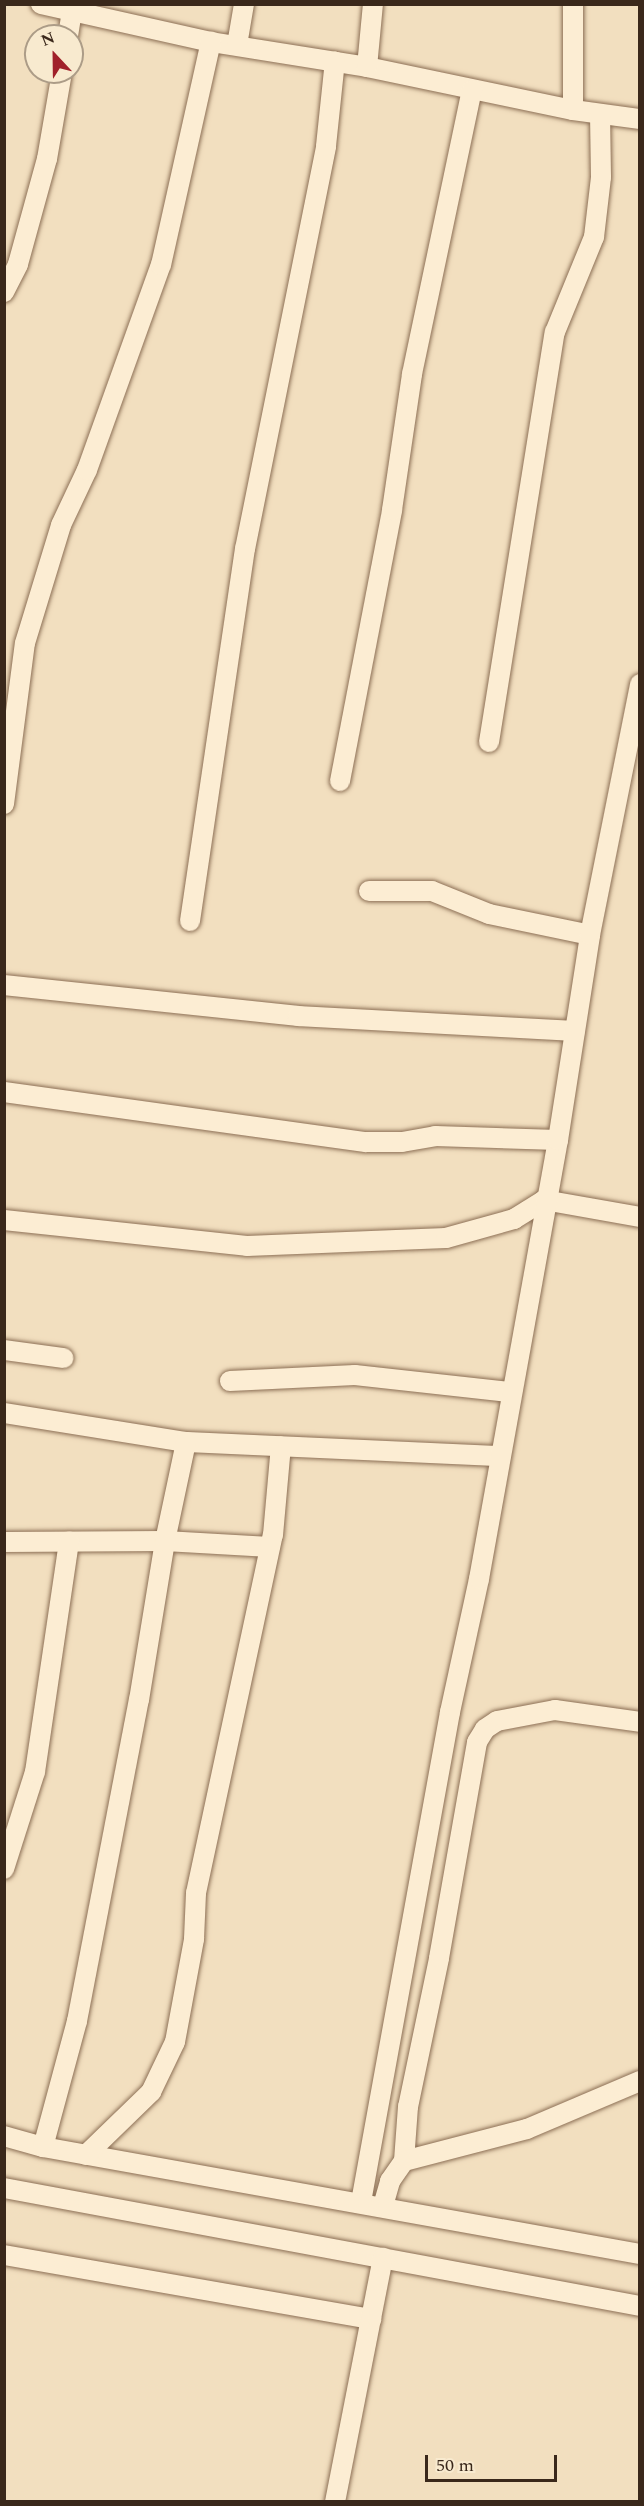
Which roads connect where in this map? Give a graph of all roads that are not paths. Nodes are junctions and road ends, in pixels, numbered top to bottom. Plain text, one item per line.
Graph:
1 (41, 4) edge
2 (244, 4) edge
3 (373, 4) edge
4 (573, 4) edge
5 (72, 10) junction
6 (97, 10) edge
7 (70, 24) edge
8 (212, 42) junction
9 (237, 45) junction
10 (335, 62) junction
11 (367, 67) junction
12 (60, 84) edge
13 (472, 90) junction
14 (573, 110) junction
15 (600, 114) junction
16 (639, 119) edge
17 (4, 292) edge
18 (639, 684) edge
19 (489, 742) dead end
20 (340, 782) dead end
21 (4, 804) edge
22 (369, 891) dead end
23 (190, 921) dead end
24 (590, 935) junction
25 (4, 985) edge
26 (576, 1031) junction
27 (4, 1092) edge
28 (558, 1140) junction
29 (544, 1200) junction
30 (639, 1217) edge
31 (4, 1220) edge
32 (4, 1350) edge
33 (63, 1358) dead end
34 (230, 1381) dead end
35 (509, 1392) junction
36 (4, 1413) edge
37 (186, 1442) junction
38 (281, 1446) junction
39 (498, 1456) junction
40 (69, 1541) junction
41 (165, 1541) junction
42 (4, 1542) edge
43 (270, 1547) junction
44 (639, 1722) edge
45 (4, 1869) edge
46 (639, 2081) edge
47 (4, 2136) edge
48 (43, 2147) junction
49 (86, 2155) junction
50 (405, 2161) junction
51 (4, 2188) edge
52 (361, 2202) junction
53 (382, 2206) junction
54 (639, 2254) edge
55 (4, 2255) edge
56 (383, 2258) junction
57 (639, 2306) edge
58 (371, 2319) junction
59 (335, 2502) edge

1 - 5 street
2 - 9 street
3 - 11 street
4 - 14 street
5 - 6 street
5 - 7 street
6 - 8 street
8 - 9 street
8 - 21 street
9 - 10 street
10 - 11 street
10 - 23 street
11 - 13 street
12 - 17 street
13 - 14 street
13 - 20 street
14 - 15 street
15 - 16 street
15 - 19 street
18 - 24 street
22 - 24 street
24 - 26 street
25 - 26 street
26 - 28 street
27 - 28 street
28 - 29 street
29 - 30 street
29 - 31 street
29 - 35 street
32 - 33 street
34 - 35 street
35 - 39 street
36 - 37 street
37 - 38 street
37 - 41 street
38 - 39 street
38 - 43 street
39 - 52 street
40 - 41 street
40 - 42 street
40 - 45 street
41 - 43 street
41 - 48 street
43 - 49 street
44 - 50 street
46 - 50 street
47 - 48 street
48 - 49 street
49 - 52 street
50 - 53 street
51 - 56 street
52 - 53 street
53 - 54 street
55 - 58 street
56 - 57 street
56 - 58 street
58 - 59 street

